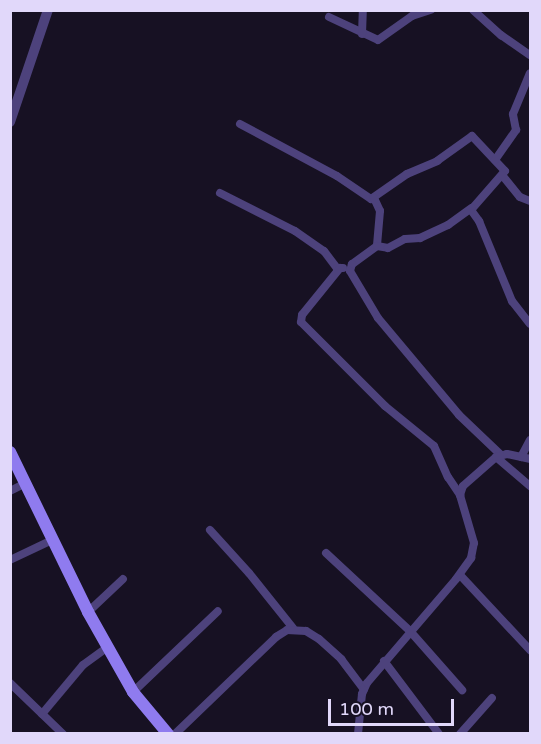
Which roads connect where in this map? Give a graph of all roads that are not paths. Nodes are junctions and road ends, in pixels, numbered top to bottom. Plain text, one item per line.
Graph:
1 (48, 10) edge
2 (363, 10) edge
3 (431, 10) edge
4 (473, 10) edge
5 (329, 17) dead end
6 (362, 34) junction
7 (531, 55) edge
8 (531, 73) edge
9 (10, 122) edge
10 (240, 124) dead end
11 (495, 160) junction
12 (502, 175) junction
13 (220, 193) dead end
14 (374, 198) junction
15 (531, 201) edge
16 (471, 208) junction
17 (377, 246) junction
18 (350, 266) junction
19 (340, 268) junction
20 (531, 324) edge
21 (531, 440) edge
22 (10, 452) edge
23 (498, 456) junction
24 (521, 457) junction
25 (531, 459) edge
26 (26, 483) junction
27 (531, 486) edge
28 (10, 491) edge
29 (460, 495) junction
30 (210, 530) dead end
31 (52, 540) junction
32 (326, 553) dead end
33 (10, 560) edge
34 (460, 575) junction
35 (123, 579) dead end
36 (218, 611) dead end
37 (88, 612) junction
38 (293, 628) junction
39 (410, 631) junction
40 (108, 648) junction
41 (531, 650) edge
42 (384, 661) junction
43 (10, 683) edge
44 (364, 689) junction
45 (462, 690) dead end
46 (133, 692) junction
47 (492, 698) dead end
48 (42, 714) junction
49 (63, 734) edge
50 (168, 734) edge
51 (175, 734) edge
52 (358, 734) edge
53 (439, 734) edge
54 (460, 734) edge

1 - 9 street
2 - 6 street
3 - 6 street
4 - 7 street
5 - 6 street
8 - 11 street
10 - 14 street
11 - 12 street
11 - 14 street
12 - 15 street
12 - 16 street
13 - 19 street
14 - 17 street
16 - 17 street
16 - 20 street
17 - 18 street
18 - 19 street
18 - 23 street
19 - 29 street
21 - 24 street
22 - 26 main road
23 - 24 street
23 - 27 street
23 - 29 street
24 - 25 street
26 - 28 street
26 - 31 main road
29 - 34 street
30 - 38 street
31 - 33 street
31 - 37 main road
32 - 39 street
34 - 39 street
34 - 41 street
35 - 37 street
36 - 46 street
37 - 40 main road
38 - 44 street
38 - 51 street
39 - 42 street
39 - 45 street
40 - 46 main road
40 - 48 street
42 - 44 street
42 - 53 street
43 - 48 street
44 - 52 street
46 - 50 main road
47 - 54 street
48 - 49 street

